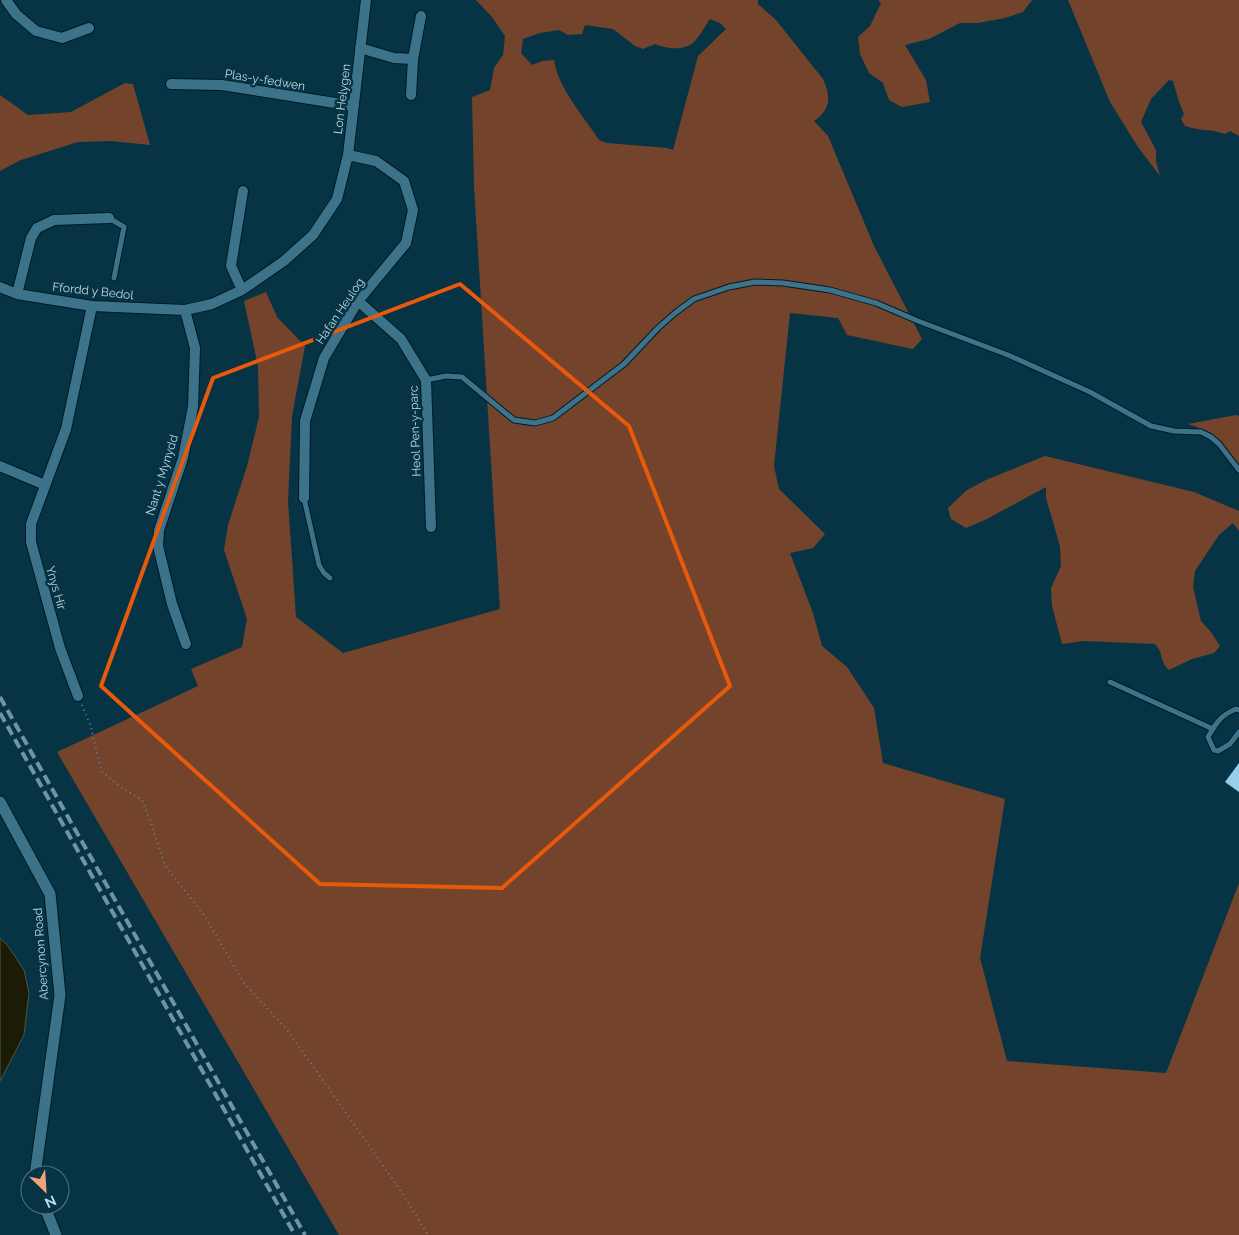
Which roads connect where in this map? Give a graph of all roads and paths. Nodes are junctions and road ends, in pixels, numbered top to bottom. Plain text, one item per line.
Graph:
1 (6, 0) edge
2 (366, 0) edge
3 (421, 16) dead end
4 (89, 28) dead end
5 (360, 48) junction
6 (413, 59) junction
7 (171, 84) dead end
8 (411, 95) dead end
9 (354, 106) junction
10 (348, 155) junction
11 (243, 191) dead end
12 (337, 199) joint
13 (109, 218) joint
14 (114, 278) dead end
15 (0, 287) edge
16 (242, 290) junction
17 (17, 294) junction
18 (358, 302) junction
19 (92, 306) junction
20 (185, 310) junction
21 (426, 380) junction
22 (0, 466) edge
23 (1239, 470) edge
24 (45, 485) junction
25 (304, 498) joint
26 (431, 527) dead end
27 (330, 578) dead end
28 (186, 644) dead end
29 (1110, 682) dead end
30 (78, 696) joint
31 (1239, 710) edge
32 (1213, 729) junction
33 (1239, 732) edge
34 (0, 802) edge
35 (35, 1165) edge
36 (48, 1215) edge
37 (56, 1235) edge
38 (428, 1235) edge

1 - 4 street
2 - 5 street, Lon Helygen
3 - 6 street
5 - 6 street
5 - 9 street, Lon Helygen
6 - 8 street
7 - 9 street, Plas-y-fedwen
9 - 10 street, Lon Helygen
10 - 12 street, Lon Helygen
10 - 18 street, Hafan Heulog
11 - 16 street
12 - 16 street, Ffordd y Bedol
13 - 14 lane
13 - 17 street
15 - 17 street, Ffordd y Bedol
16 - 20 street, Ffordd y Bedol
17 - 19 street, Ffordd y Bedol
18 - 21 street, Heol Pen-y-parc
18 - 25 street, Hafan Heulog
19 - 20 street, Ffordd y Bedol
19 - 24 street, Ynys Hir
20 - 28 street, Nant y Mynydd
21 - 23 lane
21 - 26 street, Heol Pen-y-parc
22 - 24 street
24 - 30 street, Ynys Hir
25 - 27 lane
29 - 32 lane
30 - 38 path
31 - 32 lane
32 - 33 lane
34 - 35 street, Abercynon Road
36 - 37 street

